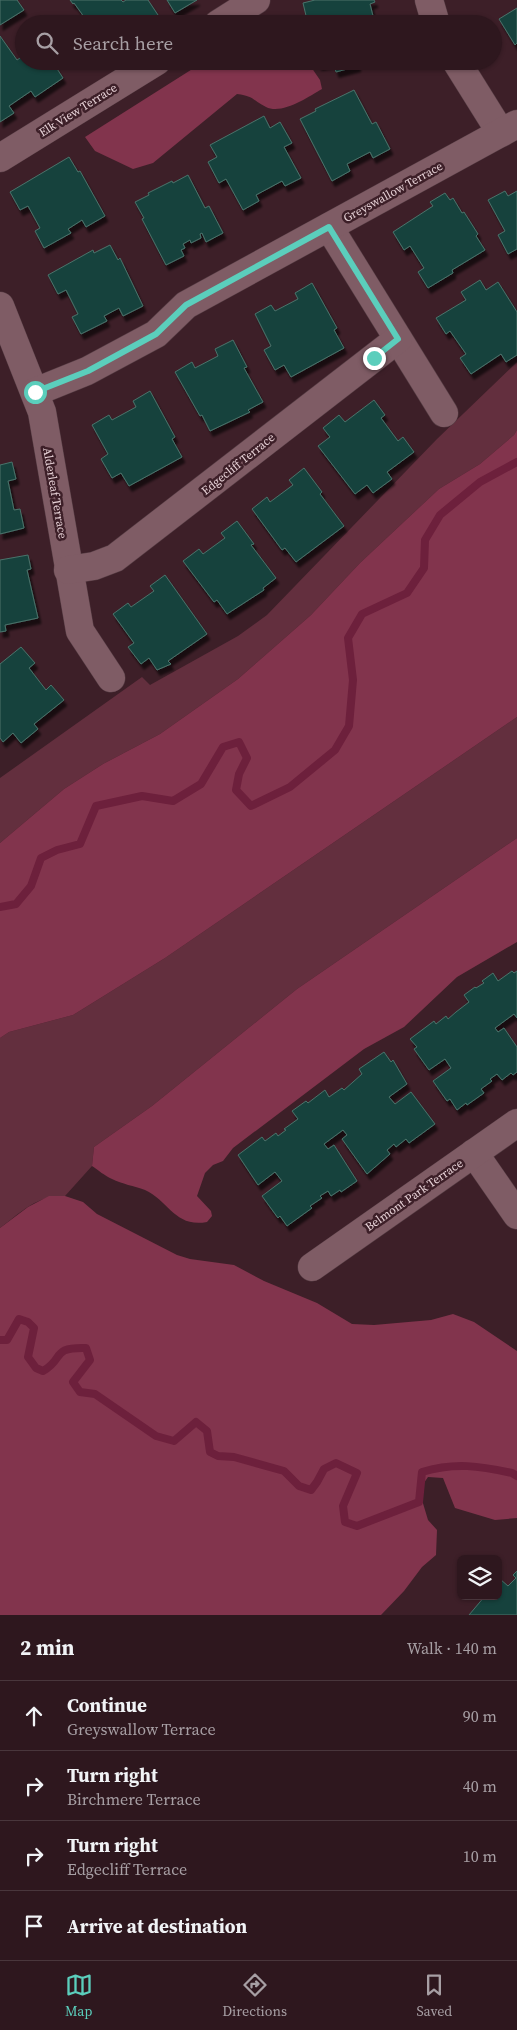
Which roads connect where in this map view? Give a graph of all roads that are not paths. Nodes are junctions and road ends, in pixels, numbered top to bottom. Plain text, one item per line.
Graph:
1 (256, 0) edge
2 (429, 0) edge
3 (232, 15) edge
4 (433, 15) edge
5 (142, 70) edge
6 (463, 70) edge
7 (509, 129) edge
8 (0, 158) edge
9 (329, 227) junction
10 (0, 306) edge
11 (398, 339) junction
12 (35, 392) junction
13 (444, 413) dead end
14 (68, 570) junction
15 (111, 678) dead end
16 (517, 1123) edge
17 (474, 1153) junction
18 (517, 1214) edge
19 (312, 1266) dead end

1 - 3 street
2 - 4 street
5 - 8 street, Elk View Terrace
6 - 7 street
7 - 9 street, Greyswallow Terrace
9 - 11 street
9 - 12 street, Greyswallow Terrace
10 - 12 street, Alderleaf Terrace
11 - 13 street
11 - 14 street, Edgecliff Terrace
12 - 14 street, Alderleaf Terrace
14 - 15 street, Alderleaf Terrace
16 - 17 street, Belmont Park Terrace
17 - 18 street
17 - 19 street, Belmont Park Terrace

